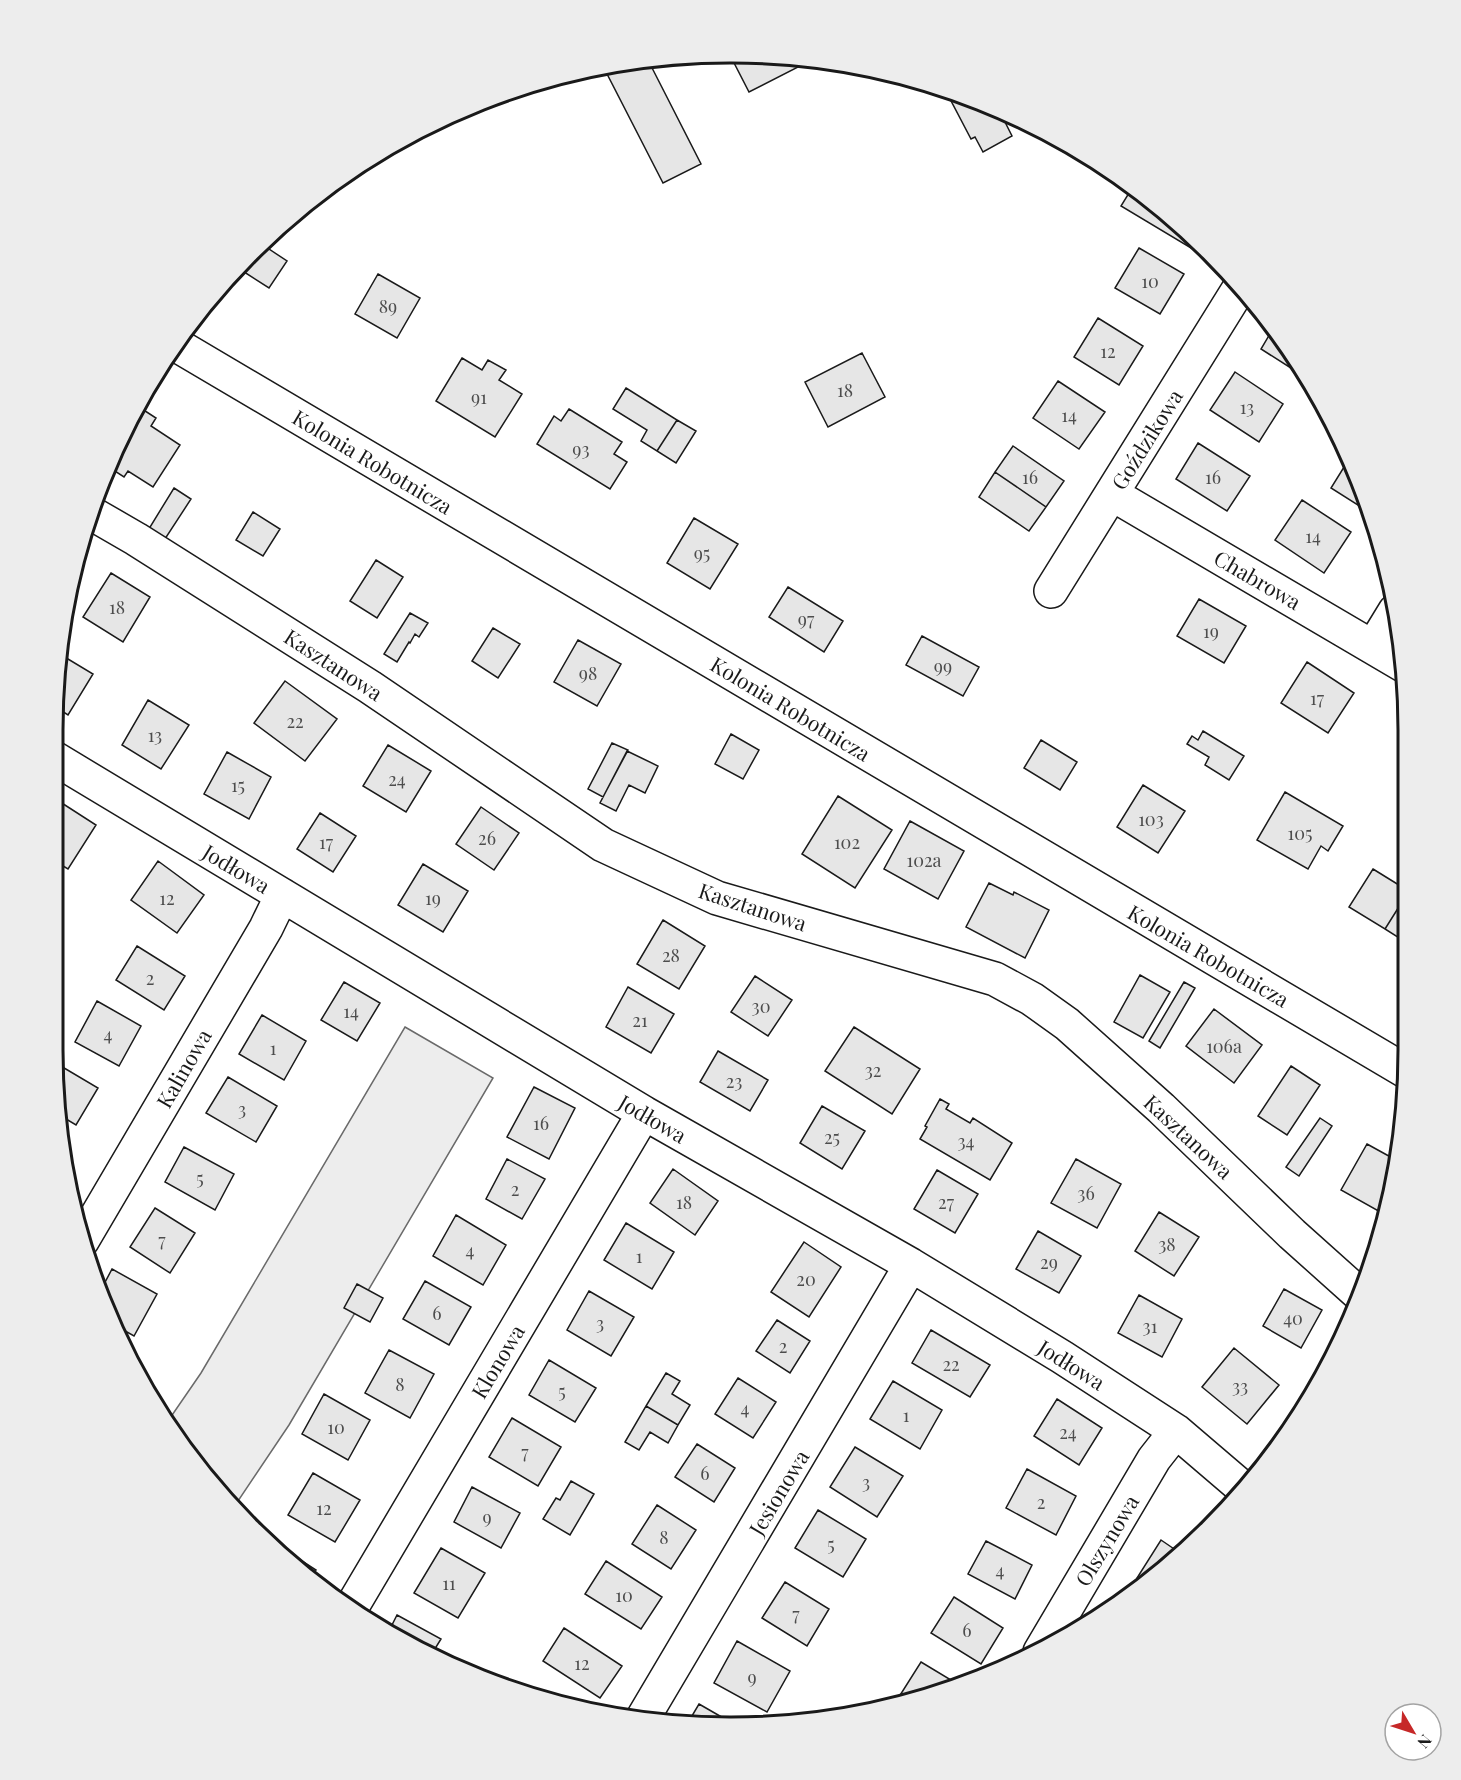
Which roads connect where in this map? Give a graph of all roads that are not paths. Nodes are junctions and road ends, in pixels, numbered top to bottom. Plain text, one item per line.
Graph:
1 (1236, 294) edge
2 (183, 349) edge
3 (1112, 494) junction
4 (98, 517) edge
5 (1052, 591) dead end
6 (1389, 622) edge
7 (1373, 647) junction
8 (1394, 660) edge
9 (63, 763) edge
10 (282, 895) junction
11 (1398, 1066) edge
12 (644, 1113) junction
13 (88, 1230) edge
14 (911, 1265) junction
15 (1353, 1289) edge
16 (1176, 1431) junction
17 (1237, 1483) edge
18 (355, 1601) edge
19 (1050, 1636) edge
20 (647, 1711) edge

1 - 3 street, Goździkowa
2 - 11 street, Kolonia Robotnicza
3 - 5 street, Goździkowa
3 - 7 street, Chabrowa
4 - 15 street, Kasztanowa
6 - 7 street
7 - 8 street, Chabrowa
9 - 10 street, Jodłowa
10 - 12 street, Jodłowa
10 - 13 street, Kalinowa
12 - 14 street, Jodłowa
12 - 18 street, Klonowa
14 - 16 street, Jodłowa
14 - 20 street, Jesionowa
16 - 17 street, Jodłowa
16 - 19 street, Olszynowa

